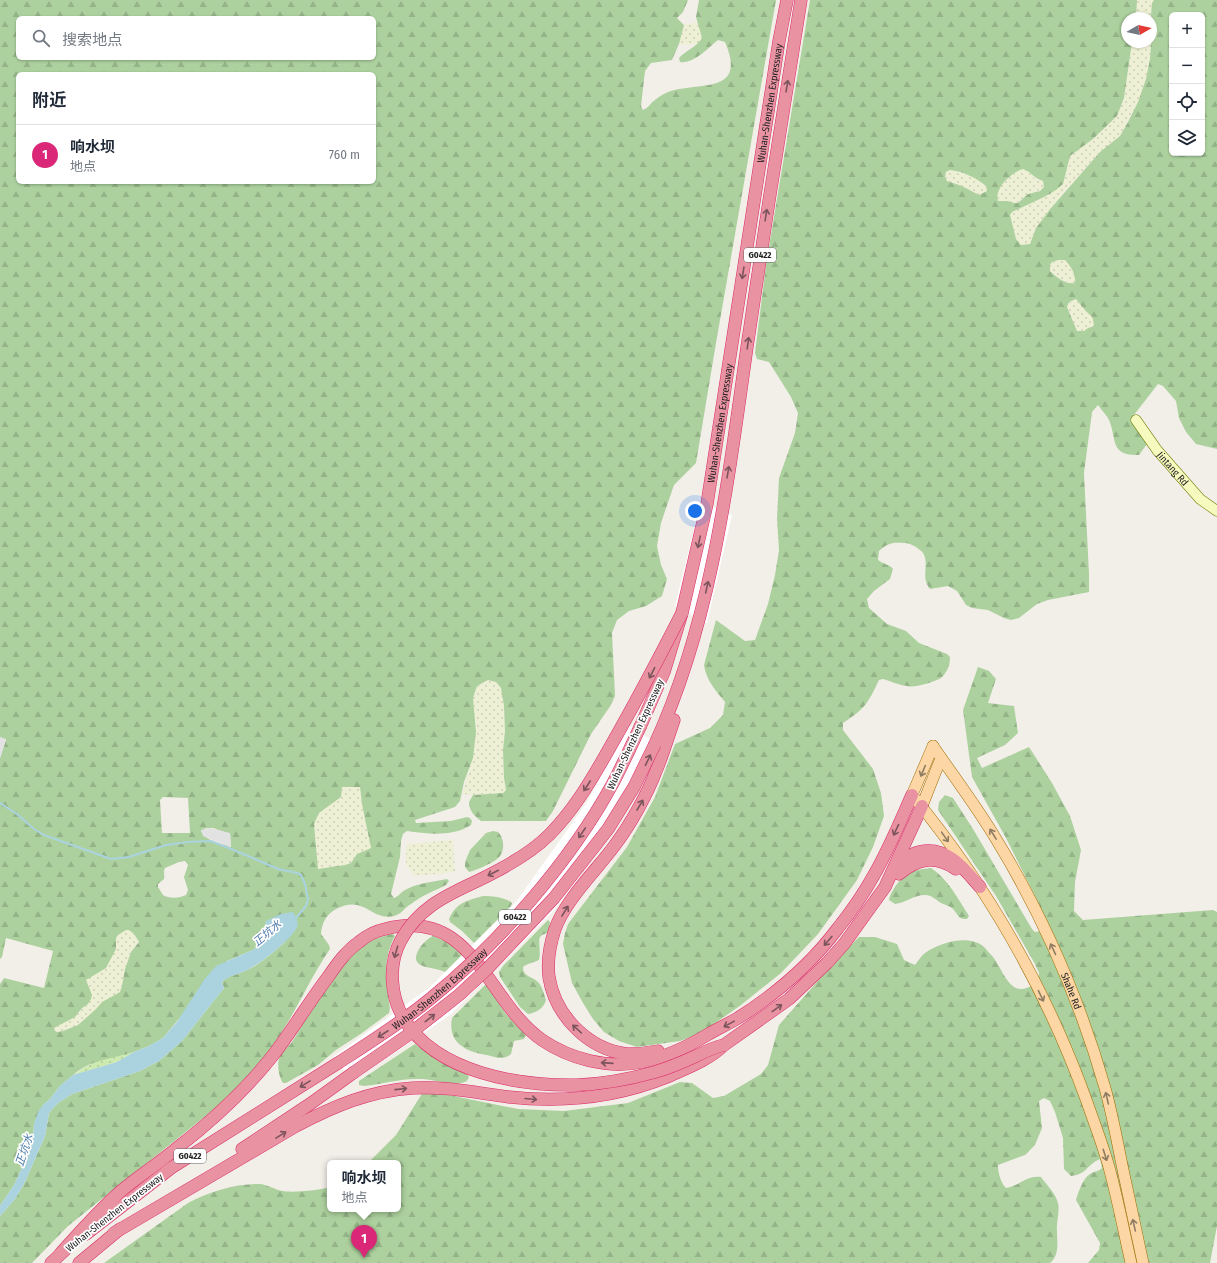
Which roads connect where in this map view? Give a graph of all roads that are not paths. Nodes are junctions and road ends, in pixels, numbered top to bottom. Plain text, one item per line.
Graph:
1 (787, 0) edge
2 (801, 0) edge
3 (1136, 420) dead end
4 (1217, 511) edge
5 (682, 614) junction
6 (692, 643) junction
7 (942, 758) junction
8 (912, 795) junction
9 (922, 806) junction
10 (887, 883) junction
11 (980, 887) junction
12 (705, 1036) junction
13 (724, 1044) junction
14 (114, 1233) junction
15 (60, 1254) junction
16 (51, 1263) edge
17 (80, 1263) edge
18 (1131, 1263) edge
19 (1143, 1263) edge

1 -> 5 highway, Wuhan-Shenzhen Expressway / G0422
6 -> 2 highway, Wuhan-Shenzhen Expressway / G0422
3 - 4 street, Jintang Rd
5 -> 13 highway, bridge
5 -> 15 highway, Wuhan-Shenzhen Expressway / G0422, bridge
12 -> 6 highway
14 -> 6 highway, Wuhan-Shenzhen Expressway / G0422, bridge
7 -> 8 main road, Shahe Rd
7 - 9 main road
19 -> 7 main road, Shahe Rd
8 - 9 main road
8 -> 12 highway
9 - 10 highway
9 -> 11 main road
10 - 11 highway
13 -> 10 highway
11 -> 18 main road
12 -> 15 highway
14 -> 13 highway
14 - 17 highway, Wuhan-Shenzhen Expressway / G0422
15 - 16 highway, Wuhan-Shenzhen Expressway / G0422

